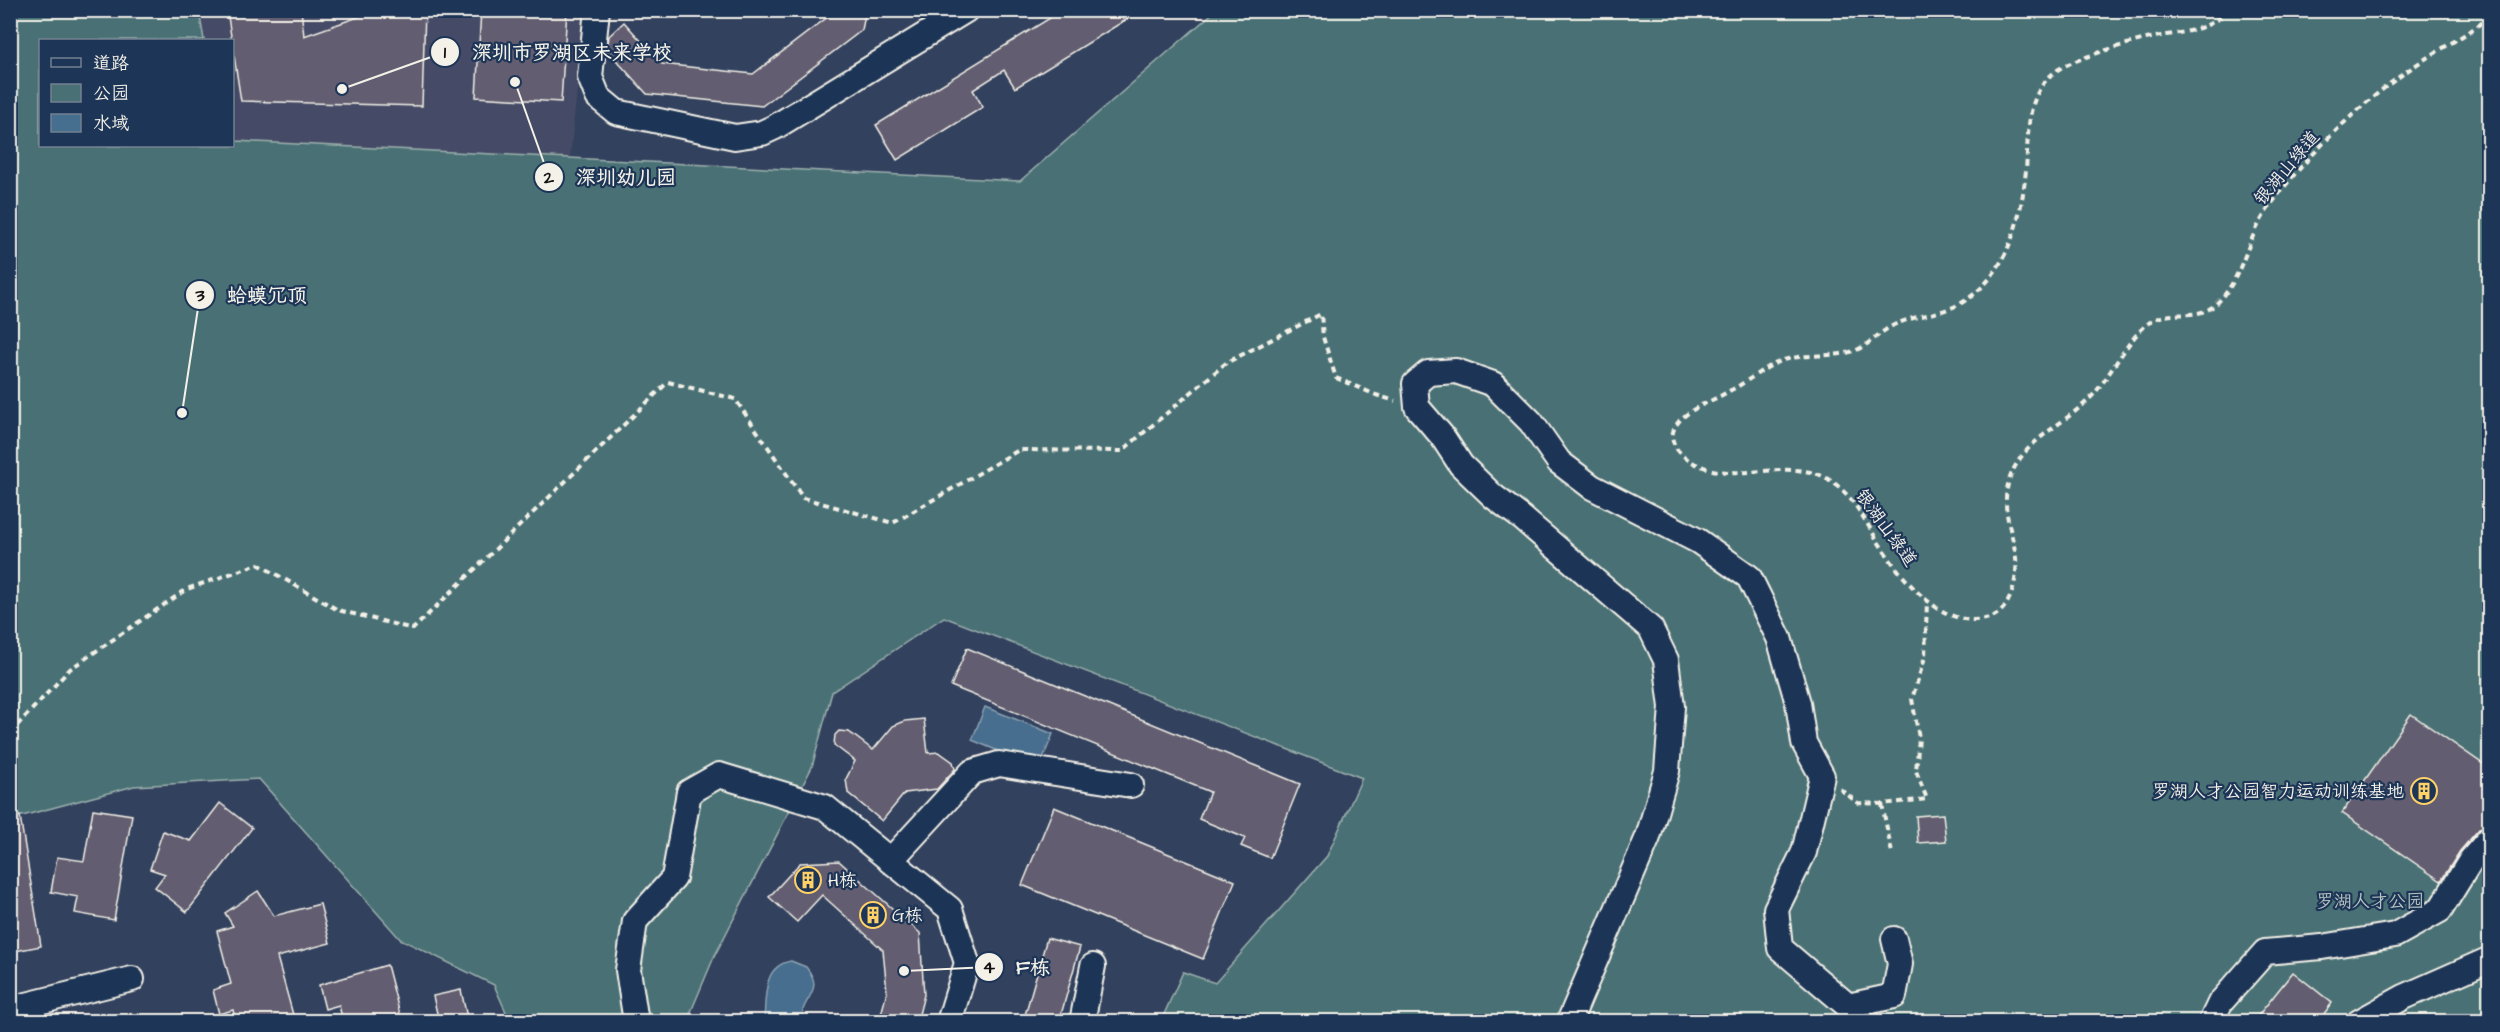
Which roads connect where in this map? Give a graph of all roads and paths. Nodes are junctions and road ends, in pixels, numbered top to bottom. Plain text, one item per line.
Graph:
1 (597, 10) edge
2 (966, 10) edge
3 (2229, 10) edge
4 (2490, 16) edge
5 (1417, 407) junction
6 (1927, 600) junction
7 (10, 733) edge
8 (1131, 785) dead end
9 (1858, 803) dead end
10 (1882, 804) junction
11 (2490, 838) edge
12 (1892, 853) dead end
13 (890, 861) junction
14 (1894, 939) dead end
15 (2490, 959) edge
16 (1093, 966) dead end
17 (132, 980) dead end
18 (10, 1009) edge
19 (636, 1022) edge
20 (949, 1022) edge
21 (1082, 1022) edge
22 (1569, 1022) edge
23 (2211, 1022) edge
24 (2359, 1022) edge

1 - 2 street
3 - 6 path, 银湖山绿道
4 - 6 path, 银湖山绿道
5 - 7 path
5 - 14 street
5 - 22 street
6 - 10 path
8 - 13 street
9 - 10 path
10 - 12 path
11 - 23 street
13 - 19 street
13 - 20 street
15 - 24 street
16 - 21 street
17 - 18 street

